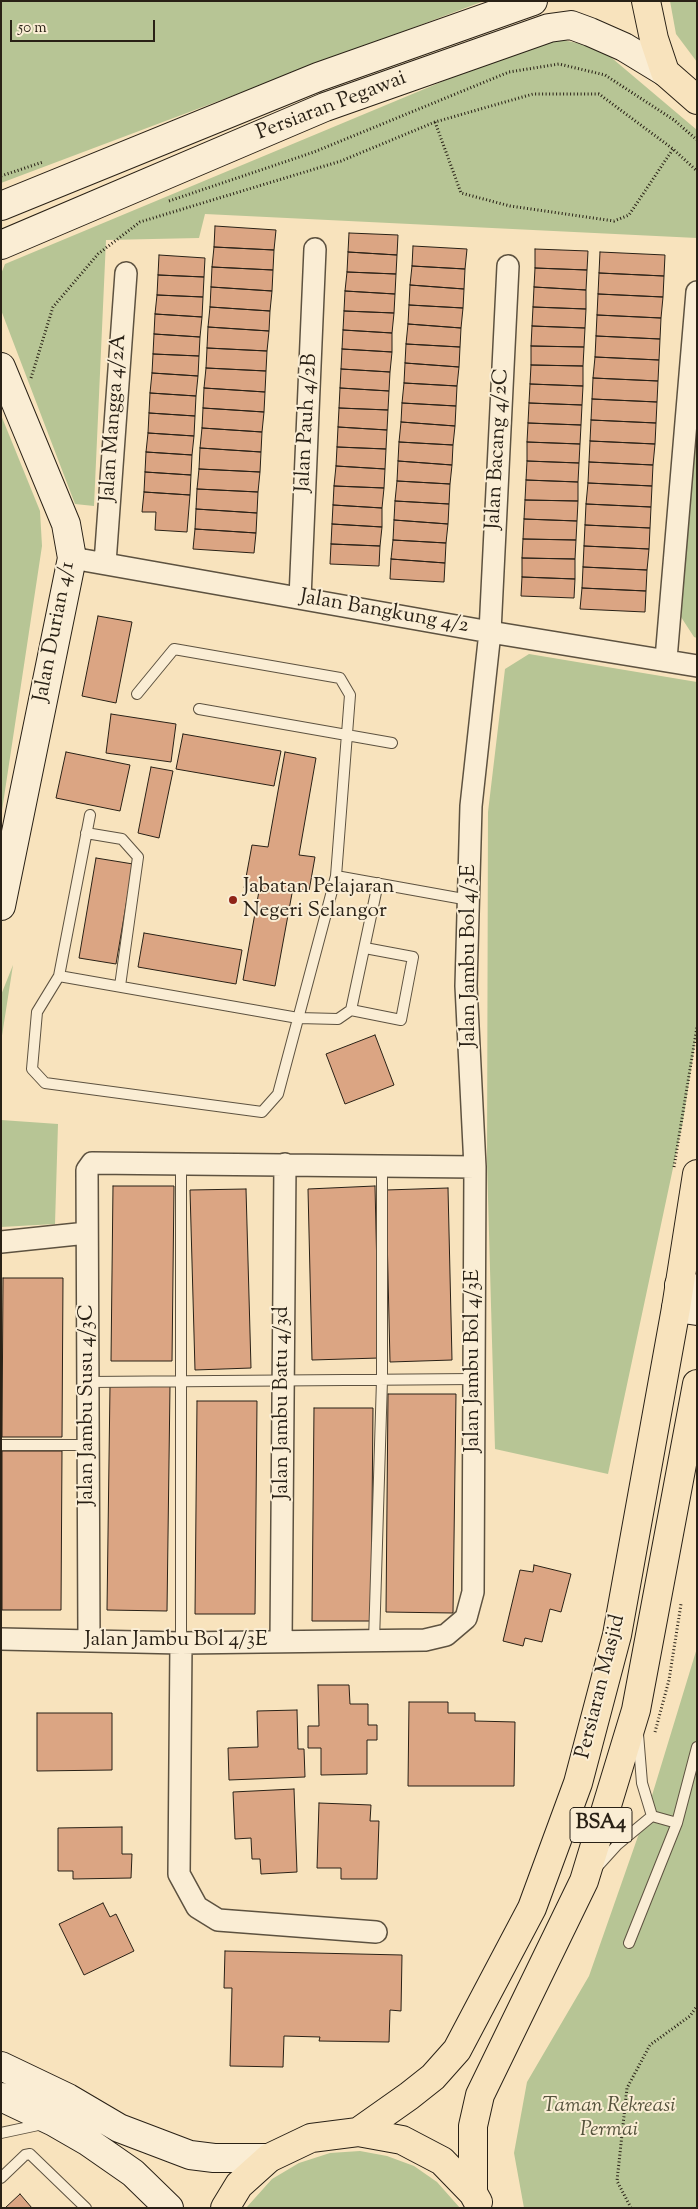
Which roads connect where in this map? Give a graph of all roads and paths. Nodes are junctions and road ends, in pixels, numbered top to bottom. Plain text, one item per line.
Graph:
1 (533, 1) edge
2 (646, 1) edge
3 (666, 72) junction
4 (697, 100) edge
5 (435, 122) junction
6 (697, 140) edge
7 (673, 150) junction
8 (697, 171) edge
9 (166, 202) dead end
10 (1, 206) edge
11 (1, 245) edge
12 (315, 249) dead end
13 (508, 266) dead end
14 (126, 273) dead end
15 (697, 292) edge
16 (6, 377) edge
17 (72, 558) junction
18 (105, 562) junction
19 (300, 598) junction
20 (490, 632) junction
21 (666, 660) junction
22 (697, 666) edge
23 (137, 694) dead end
24 (199, 709) dead end
25 (347, 736) junction
26 (392, 743) dead end
27 (90, 815) dead end
28 (86, 833) junction
29 (336, 876) junction
30 (378, 883) junction
31 (468, 900) junction
32 (1, 906) edge
33 (365, 948) junction
34 (59, 976) junction
35 (120, 986) junction
36 (351, 1010) junction
37 (298, 1018) junction
38 (697, 1027) edge
39 (181, 1163) junction
40 (285, 1164) junction
41 (382, 1165) junction
42 (475, 1166) junction
43 (685, 1174) edge
44 (87, 1233) junction
45 (1, 1242) edge
46 (687, 1298) edge
47 (474, 1379) junction
48 (283, 1380) junction
49 (382, 1380) junction
50 (181, 1381) junction
51 (88, 1382) junction
52 (697, 1384) edge
53 (693, 1410) edge
54 (1, 1445) edge
55 (88, 1445) junction
56 (1, 1639) edge
57 (89, 1640) junction
58 (281, 1641) junction
59 (374, 1641) junction
60 (181, 1642) junction
61 (636, 1710) junction
62 (697, 1747) edge
63 (652, 1816) junction
64 (677, 1823) junction
65 (584, 1881) junction
66 (376, 1932) dead end
67 (629, 1943) dead end
68 (697, 2006) edge
69 (1, 2066) edge
70 (1, 2097) edge
71 (54, 2122) junction
72 (358, 2132) junction
73 (1, 2133) edge
74 (269, 2158) junction
75 (1, 2178) edge
76 (477, 2200) edge
77 (86, 2208) edge
78 (169, 2208) edge
79 (225, 2208) edge
80 (631, 2208) edge

1 - 10 main road, Persiaran Pegawai
2 - 3 main road
3 - 4 main road
3 - 11 main road, Persiaran Pegawai
5 - 7 path
5 - 7 path
5 - 16 path
6 - 9 path
7 - 8 path
12 - 19 street, Jalan Pauh 4/2B
13 - 20 street, Jalan Bacang 4/2C
14 - 18 street, Jalan Mangga 4/2A
15 - 21 street
16 - 17 main road, Jalan Durian 4/1
17 - 18 street, Jalan Bangkung 4/2
17 - 32 main road, Jalan Durian 4/1
18 - 19 street, Jalan Bangkung 4/2
19 - 20 street, Jalan Bangkung 4/2
20 - 21 street, Jalan Bangkung 4/2
20 - 31 street, Jalan Jambu Bol 4/3E
21 - 22 street, Jalan Bangkung 4/2
23 - 25 lane
24 - 25 lane
25 - 26 lane
25 - 29 lane
27 - 28 lane
28 - 34 lane
28 - 35 lane
29 - 30 lane
29 - 37 lane
30 - 31 lane
30 - 33 lane
31 - 42 street, Jalan Jambu Bol 4/3E
33 - 36 lane
33 - 36 lane
34 - 35 lane
34 - 37 lane
35 - 37 lane
36 - 37 lane
38 - 43 path
39 - 40 street
39 - 44 street, Jalan Jambu Susu 4/3C
39 - 50 lane
40 - 41 street
40 - 48 street, Jalan Jambu Batu 4/3d
41 - 42 street
41 - 49 lane
42 - 47 street, Jalan Jambu Bol 4/3E
43 - 46 main road, Persiaran Masjid / BSA4
44 - 45 street
44 - 51 street, Jalan Jambu Susu 4/3C
46 - 72 main road, Persiaran Masjid / BSA4
47 - 49 lane
47 - 59 street, Jalan Jambu Bol 4/3E
48 - 49 lane
48 - 50 lane
48 - 58 street, Jalan Jambu Batu 4/3d
49 - 59 lane
50 - 51 lane
50 - 60 lane
51 - 55 street, Jalan Jambu Susu 4/3C
52 - 53 main road, Persiaran Masjid / BSA4
53 - 61 main road, Persiaran Masjid / BSA4
54 - 55 lane
55 - 57 street, Jalan Jambu Susu 4/3C
56 - 57 street, Jalan Jambu Bol 4/3E
57 - 60 street, Jalan Jambu Bol 4/3E
58 - 59 street, Jalan Jambu Bol 4/3E
58 - 60 street, Jalan Jambu Bol 4/3E
60 - 66 street
61 - 63 lane
61 - 65 main road, Persiaran Masjid / BSA4
62 - 64 lane
63 - 64 lane
63 - 65 lane
64 - 67 lane
65 - 76 main road, Persiaran Masjid / BSA4
68 - 80 path
69 - 74 main road
70 - 71 main road
71 - 73 lane
71 - 78 main road
72 - 74 main road
72 - 76 main road
74 - 79 main road
75 - 77 lane

